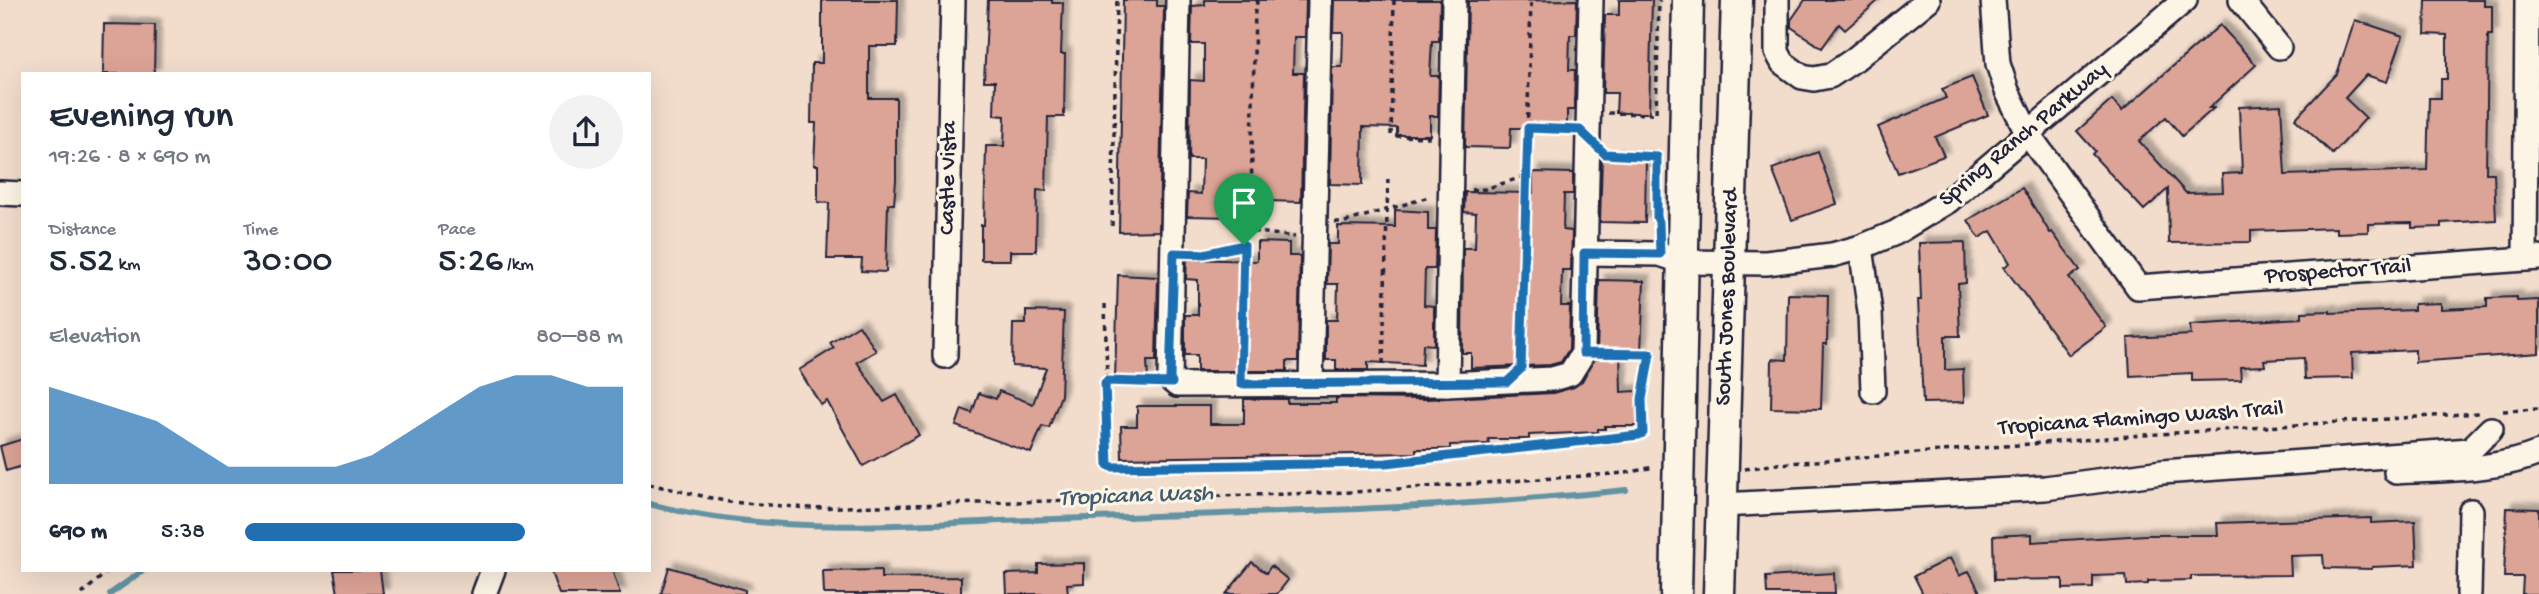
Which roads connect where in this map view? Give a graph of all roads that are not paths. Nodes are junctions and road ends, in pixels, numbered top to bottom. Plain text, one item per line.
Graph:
1 (953, 0) edge
2 (1178, 0) edge
3 (1320, 0) edge
4 (1454, 0) edge
5 (1591, 0) edge
6 (1688, 0) edge
7 (1737, 0) edge
8 (1777, 0) edge
9 (1928, 0) edge
10 (1993, 0) edge
11 (2185, 0) edge
12 (2241, 0) edge
13 (2527, 0) edge
14 (2279, 47) dead end
15 (2028, 134) junction
16 (0, 193) edge
17 (21, 194) edge
18 (1861, 247) junction
19 (1584, 253) junction
20 (2532, 258) edge
21 (1684, 262) junction
22 (1729, 262) junction
23 (945, 356) dead end
24 (1311, 383) junction
25 (1447, 384) junction
26 (1873, 391) dead end
27 (2492, 418) road end
28 (2539, 453) edge
29 (2283, 463) junction
30 (1722, 505) junction
31 (2471, 511) dead end
32 (492, 572) edge
33 (484, 594) edge
34 (1676, 594) edge
35 (1719, 594) edge
36 (2469, 594) edge

1 - 23 street, Castle Vista
2 - 24 street
3 - 24 street
4 - 25 street
5 - 19 street
6 - 21 main road, South Jones Boulevard
7 - 22 main road, South Jones Boulevard
8 - 9 street
10 - 15 street
11 - 15 street, Spring Ranch Parkway
12 - 14 street
13 - 20 street
15 - 18 street, Spring Ranch Parkway
15 - 20 street, Prospector Trail
16 - 17 street
18 - 22 street, Spring Ranch Parkway
18 - 26 street
19 - 21 street, Spring Ranch Parkway
19 - 25 street
21 - 22 street, Spring Ranch Parkway
21 - 34 main road, South Jones Boulevard
22 - 30 main road, South Jones Boulevard
24 - 25 street
27 - 29 street
28 - 29 street
29 - 30 street
30 - 35 main road, South Jones Boulevard
31 - 36 street
32 - 33 street

